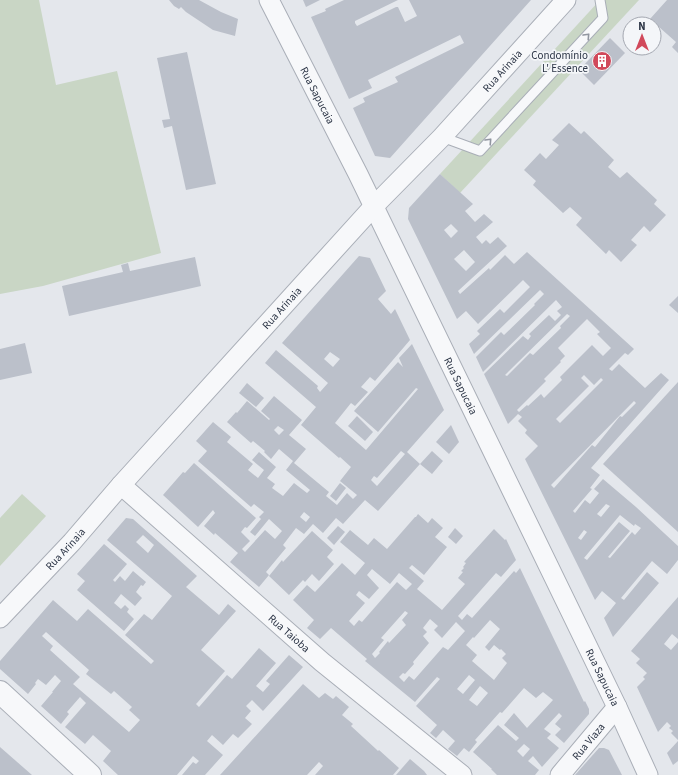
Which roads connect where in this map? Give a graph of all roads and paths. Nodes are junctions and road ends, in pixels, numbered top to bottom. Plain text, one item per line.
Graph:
1 (269, 0) edge
2 (566, 0) edge
3 (600, 0) edge
4 (442, 137) junction
5 (374, 206) junction
6 (121, 485) junction
7 (0, 618) edge
8 (0, 692) edge
9 (617, 707) junction
10 (90, 775) edge
11 (462, 775) edge
12 (560, 775) edge
13 (648, 775) edge

1 - 5 street, Rua Sapucaia
2 - 4 street, Rua Arinaia
4 -> 3 lane
4 - 5 street, Rua Arinaia
5 - 6 street, Rua Arinaia
5 - 9 street, Rua Sapucaia
6 - 7 street, Rua Arinaia
6 - 11 street, Rua Taioba
8 - 10 street
9 - 12 street, Rua Viaza
9 - 13 street, Rua Sapucaia

